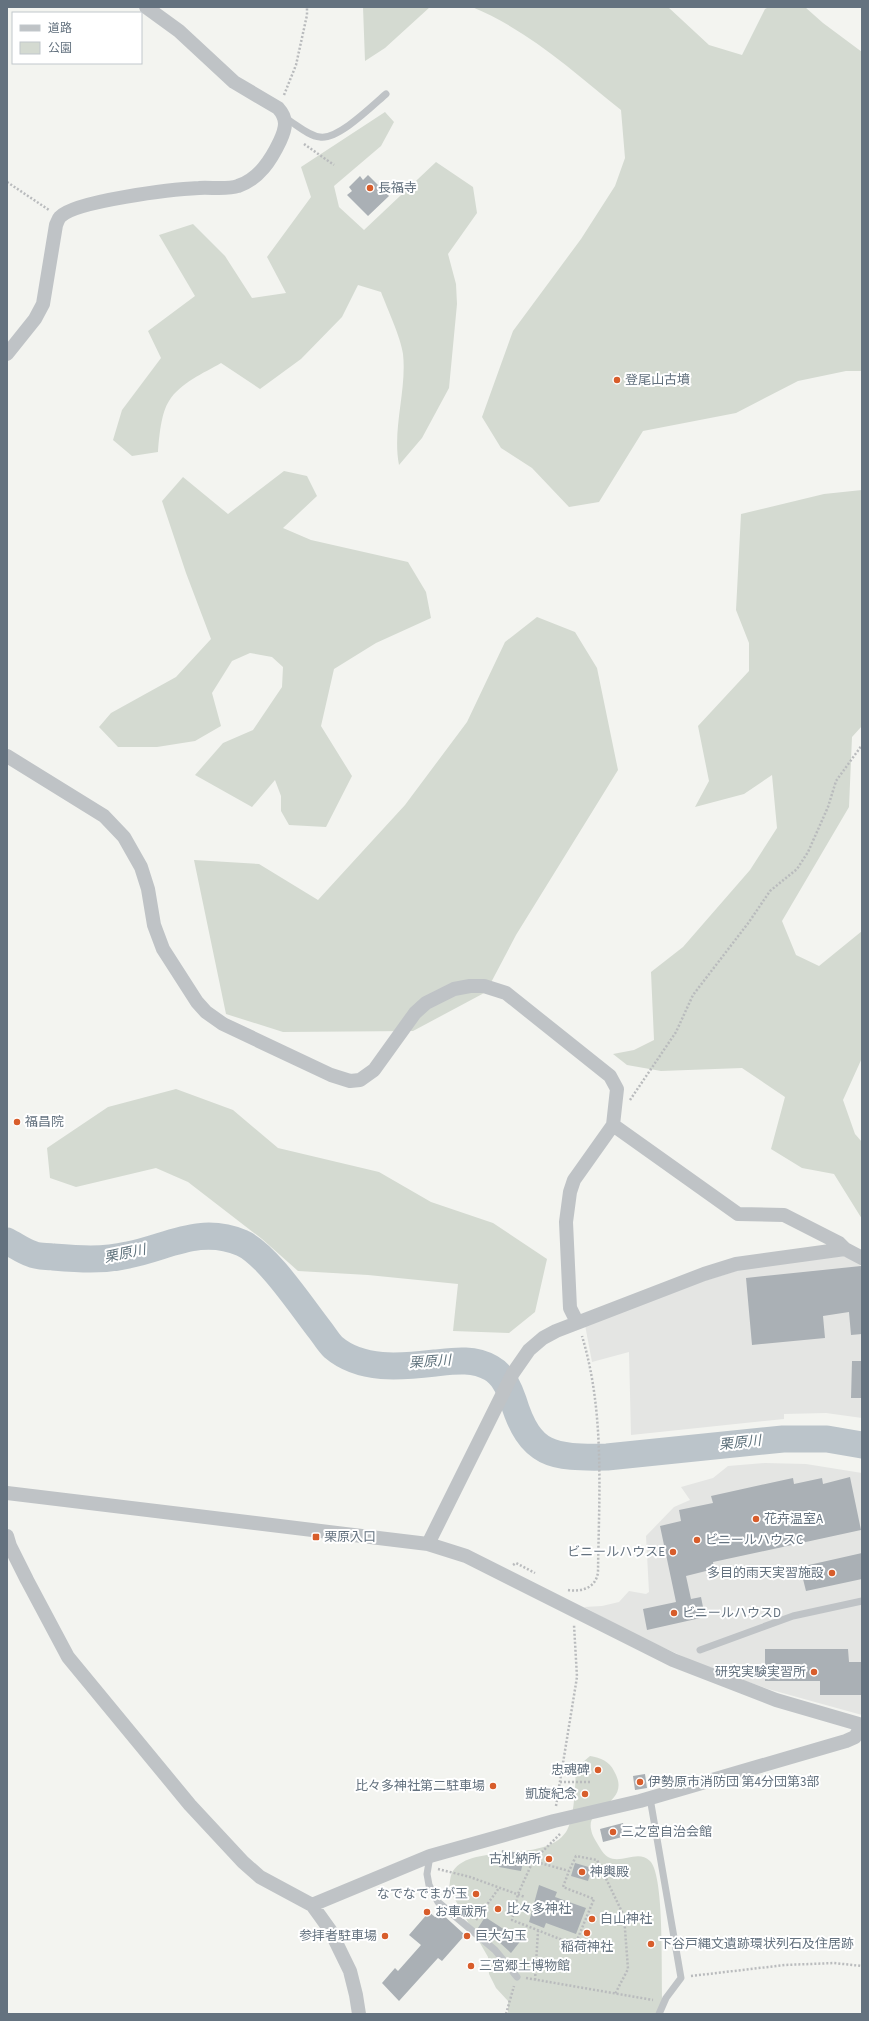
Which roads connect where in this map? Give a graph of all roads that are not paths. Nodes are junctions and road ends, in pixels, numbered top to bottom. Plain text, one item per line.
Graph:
1 (146, 7) edge
2 (386, 94) dead end
3 (281, 113) junction
4 (7, 354) edge
5 (7, 756) edge
6 (613, 1125) junction
7 (846, 1249) junction
8 (862, 1258) edge
9 (577, 1322) junction
10 (7, 1493) edge
11 (7, 1536) edge
12 (428, 1544) junction
13 (862, 1601) edge
14 (700, 1650) dead end
15 (862, 1725) edge
16 (650, 1798) junction
17 (430, 1856) junction
18 (312, 1905) junction
19 (517, 1976) road end
20 (359, 2014) edge
21 (659, 2014) edge

1 - 3 street
2 - 3 lane
3 - 4 street
5 - 6 street
6 - 7 street
6 - 9 street
7 - 8 street
7 - 9 street
9 - 12 street
10 - 12 street
11 - 18 street
12 - 15 street
13 - 14 lane
15 - 16 street
16 - 17 street
16 - 21 lane
17 - 18 street
17 - 19 lane
18 - 20 street

